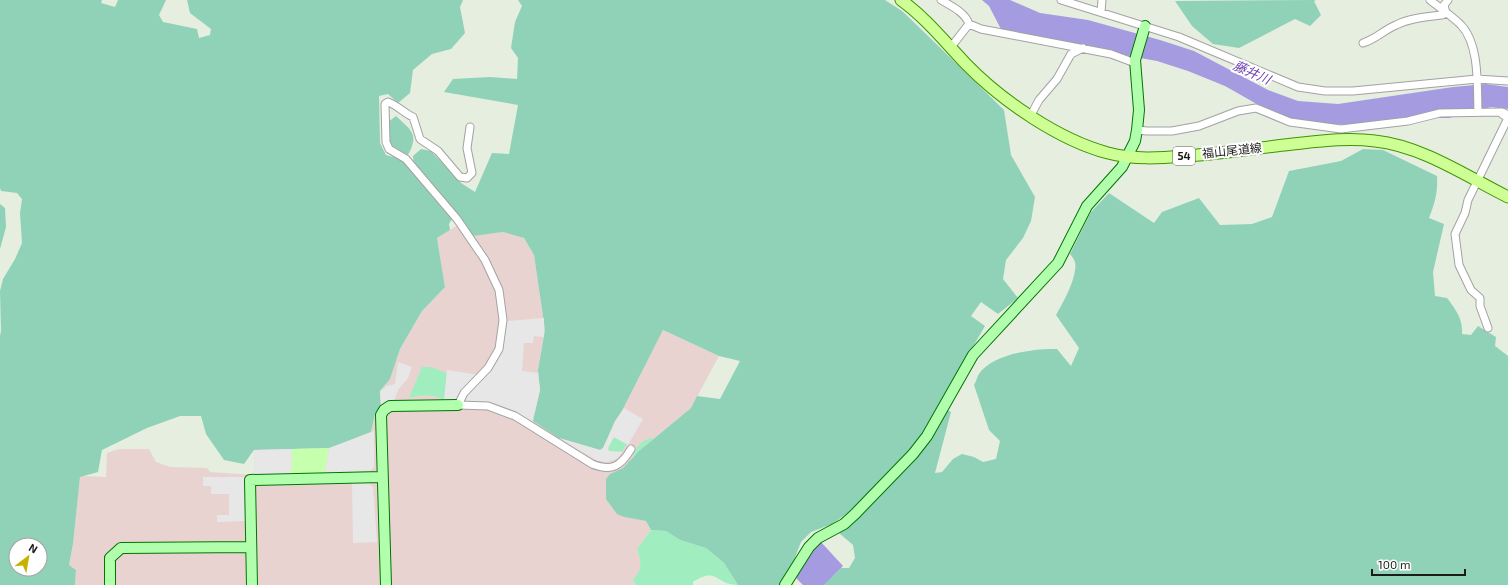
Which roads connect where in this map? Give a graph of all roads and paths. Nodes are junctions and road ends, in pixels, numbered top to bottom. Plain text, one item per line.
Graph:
1 (901, 0) edge
2 (941, 0) edge
3 (1061, 0) edge
4 (1102, 0) edge
5 (1430, 0) edge
6 (1448, 0) edge
7 (1100, 12) junction
8 (1446, 13) junction
9 (969, 24) junction
10 (1145, 26) junction
11 (1363, 43) dead end
12 (951, 47) junction
13 (1083, 48) junction
14 (1135, 60) junction
15 (1477, 79) junction
16 (1508, 81) edge
17 (1478, 112) junction
18 (1505, 114) edge
19 (1031, 115) junction
20 (470, 127) dead end
21 (1341, 129) junction
22 (1137, 130) junction
23 (1330, 140) junction
24 (1128, 157) junction
25 (1476, 181) junction
26 (1508, 197) edge
27 (1488, 328) dead end
28 (458, 405) junction
29 (631, 449) dead end
30 (382, 477) junction
31 (251, 546) junction
32 (110, 585) edge
33 (252, 585) edge
34 (386, 585) edge
35 (785, 585) edge

1 - 12 main road, 福山尾道線 / 54
2 - 9 street
3 - 7 street
4 - 7 street
5 - 8 street
6 - 8 street
7 - 10 street
8 - 11 street
8 - 15 street
9 - 12 street
9 - 13 street
10 - 14 street
10 - 15 street
12 - 19 main road, 福山尾道線 / 54
13 - 14 street
13 - 19 street
14 - 22 street
15 - 16 street
15 - 17 street
17 - 18 street
17 - 21 street
18 - 25 street
19 - 24 main road, 福山尾道線 / 54
20 - 28 street
21 - 22 street
21 - 23 street
22 - 24 street
23 - 24 main road, 福山尾道線 / 54
23 - 25 main road, 福山尾道線 / 54
24 - 35 street
25 - 26 main road, 福山尾道線 / 54
25 - 27 street
28 - 29 street
28 - 30 street
30 - 31 street
30 - 34 street
31 - 32 street
31 - 33 street

